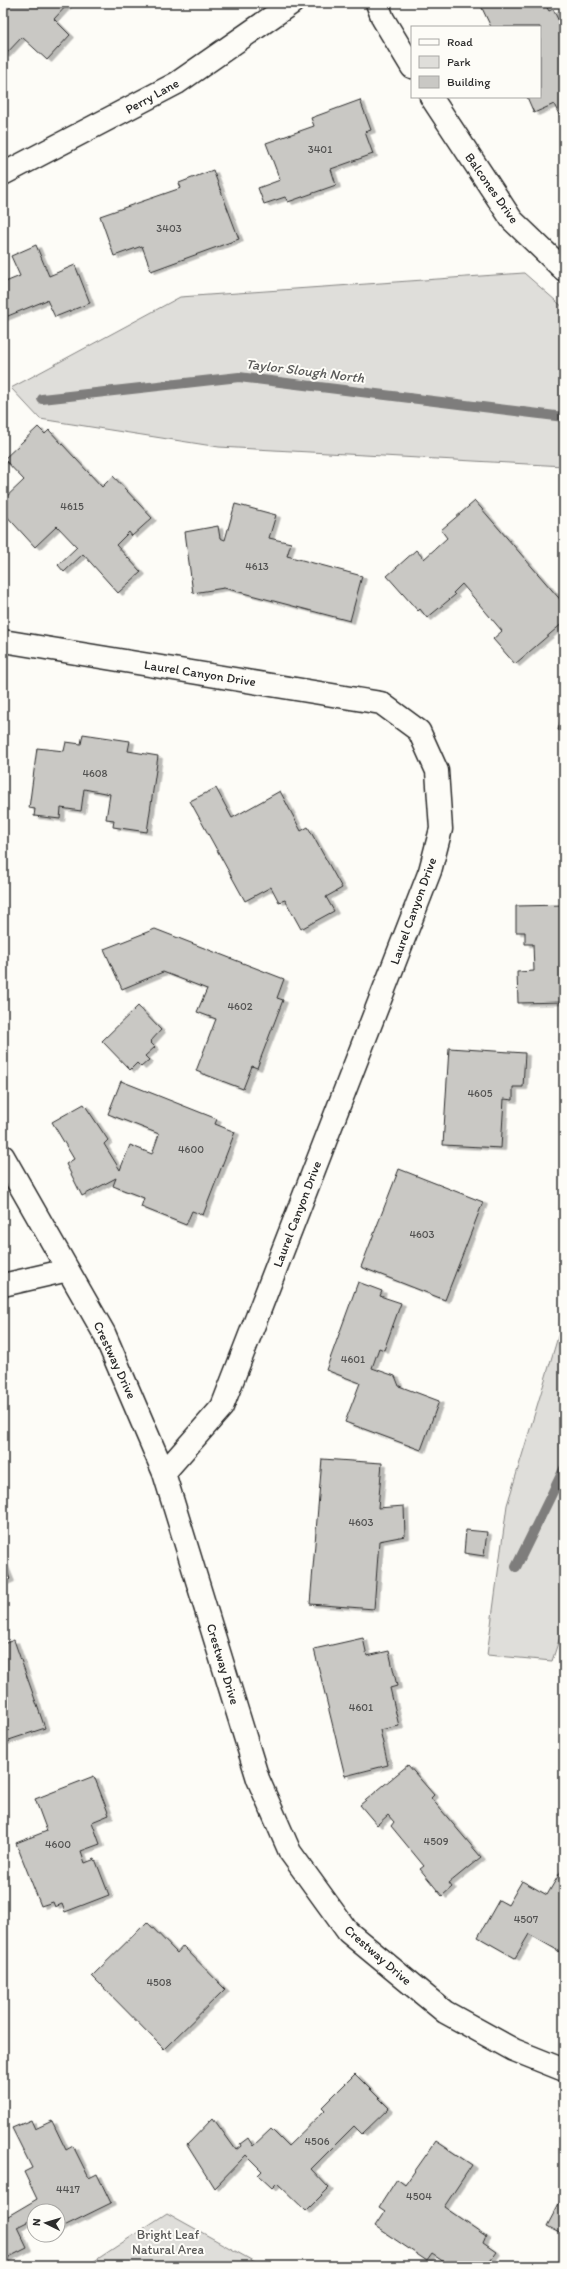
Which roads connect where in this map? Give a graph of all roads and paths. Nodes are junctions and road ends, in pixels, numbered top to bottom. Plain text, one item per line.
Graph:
1 (292, 3) edge
2 (377, 3) edge
3 (411, 65) edge
4 (432, 98) edge
5 (3, 174) edge
6 (564, 270) edge
7 (3, 641) edge
8 (3, 1156) edge
9 (68, 1270) junction
10 (3, 1285) edge
11 (164, 1473) junction
12 (564, 2070) edge

1 - 5 street, Perry Lane
2 - 3 street
4 - 6 street, Balcones Drive
7 - 11 street, Laurel Canyon Drive
8 - 9 street, Crestway Drive
9 - 10 street
9 - 11 street, Crestway Drive
11 - 12 street, Crestway Drive

